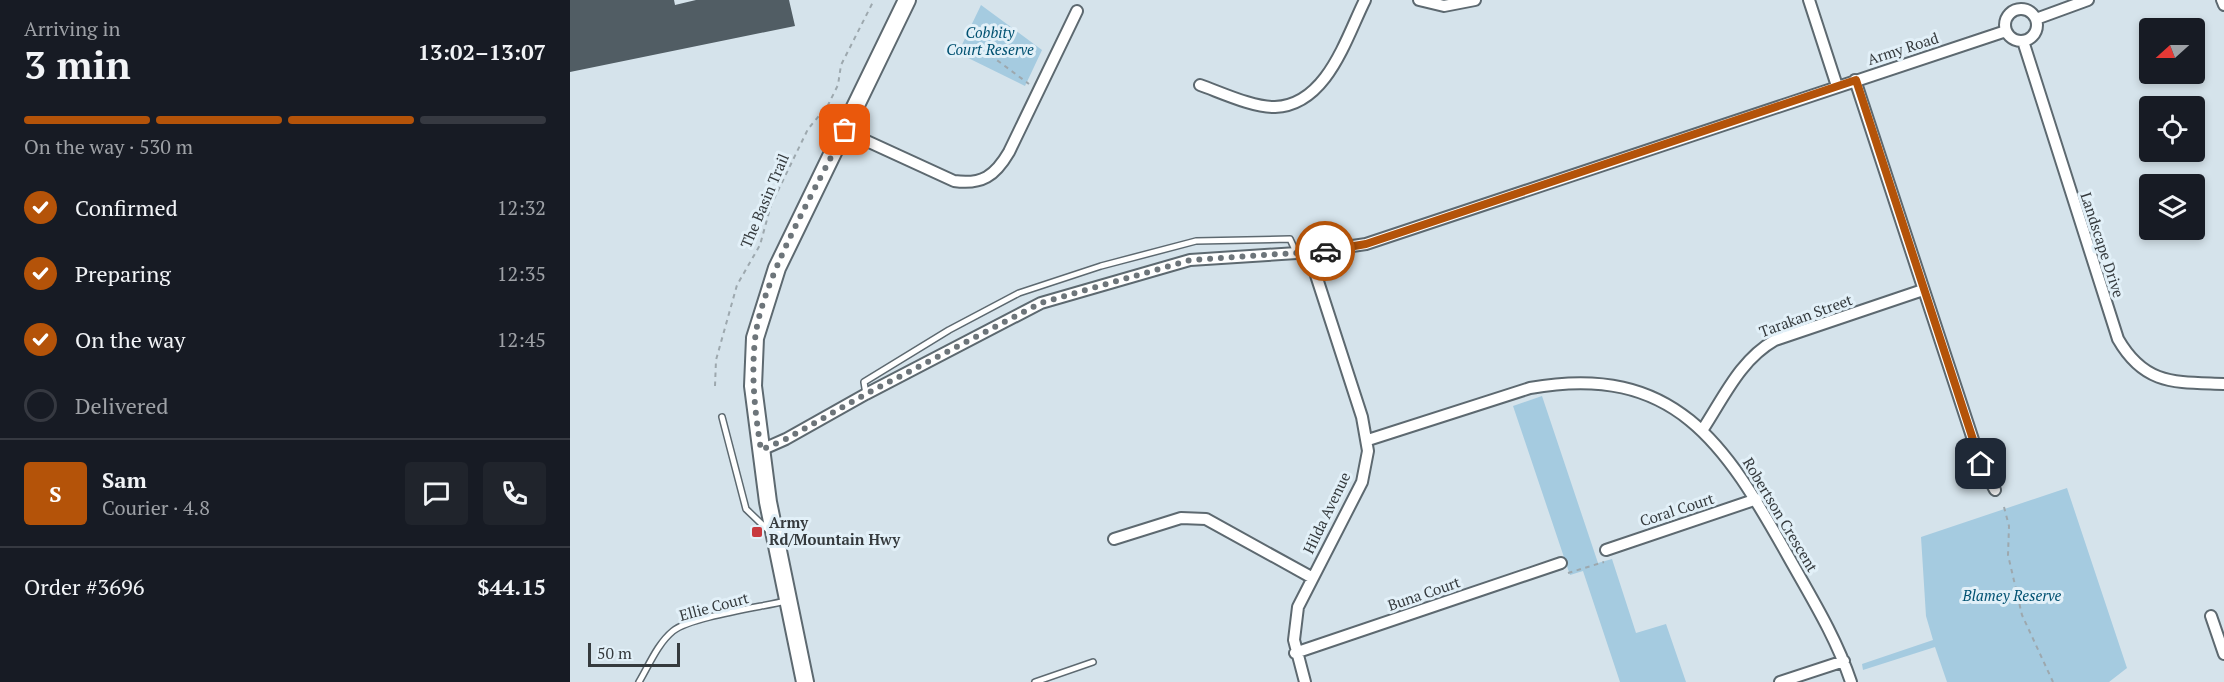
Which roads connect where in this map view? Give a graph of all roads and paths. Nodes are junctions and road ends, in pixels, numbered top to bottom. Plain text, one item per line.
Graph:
1 (874, 0) edge
2 (907, 0) edge
3 (1365, 0) edge
4 (1419, 0) edge
5 (1475, 0) edge
6 (1809, 0) edge
7 (2088, 0) edge
8 (2223, 0) edge
9 (2017, 4) edge
10 (2224, 5) edge
11 (1077, 11) dead end
12 (2036, 19) junction
13 (2006, 31) junction
14 (2023, 40) junction
15 (990, 55) dead end
16 (1856, 80) junction
17 (1029, 84) dead end
18 (1200, 85) dead end
19 (1837, 86) junction
20 (845, 130) junction
21 (1312, 252) junction
22 (1296, 253) junction
23 (1923, 290) junction
24 (2224, 384) edge
25 (715, 386) dead end
26 (866, 394) junction
27 (722, 417) dead end
28 (1703, 429) junction
29 (1368, 440) junction
30 (761, 450) junction
31 (1995, 490) dead end
32 (1756, 499) junction
33 (2004, 507) dead end
34 (774, 535) junction
35 (1114, 539) dead end
36 (1609, 554) joint
37 (1561, 563) dead end
38 (1568, 573) dead end
39 (1311, 578) junction
40 (787, 601) junction
41 (2211, 616) dead end
42 (1295, 653) junction
43 (2224, 654) edge
44 (1844, 661) junction
45 (1093, 663) dead end
46 (639, 682) edge
47 (805, 682) edge
48 (1035, 682) edge
49 (1305, 682) edge
50 (1780, 682) edge
51 (1851, 682) edge
52 (2054, 682) edge

1 - 25 path, The Basin Trail
2 - 20 main road
3 - 18 street
4 - 5 street
6 - 19 street
7 - 12 street
8 - 10 street
9 - 12 street
9 - 13 street
11 - 20 street
12 - 14 street
13 - 14 street
13 - 16 street, Army Road
14 - 24 street, Landscape Drive
15 - 17 path
16 - 19 street, Army Road
16 - 23 street
19 - 21 street, Army Road
20 - 30 main road
21 - 22 street, Army Road
21 - 29 street, Hilda Avenue
22 - 26 street, Army Road
22 - 26 lane
23 - 28 street, Tarakan Street
23 - 31 street
26 - 30 street, Army Road
27 - 34 lane
28 - 29 street, Robertson Crescent
28 - 32 street, Robertson Crescent
29 - 39 street, Hilda Avenue
30 - 34 main road
32 - 36 street, Coral Court
32 - 44 street, Robertson Crescent
33 - 52 path
34 - 40 main road
35 - 39 street
36 - 38 path
37 - 42 street, Buna Court
39 - 42 street, Hilda Avenue
40 - 46 lane, Ellie Court
40 - 47 main road
41 - 43 street
42 - 49 street, Hilda Avenue
44 - 50 street
44 - 51 street, Robertson Crescent
45 - 48 lane

